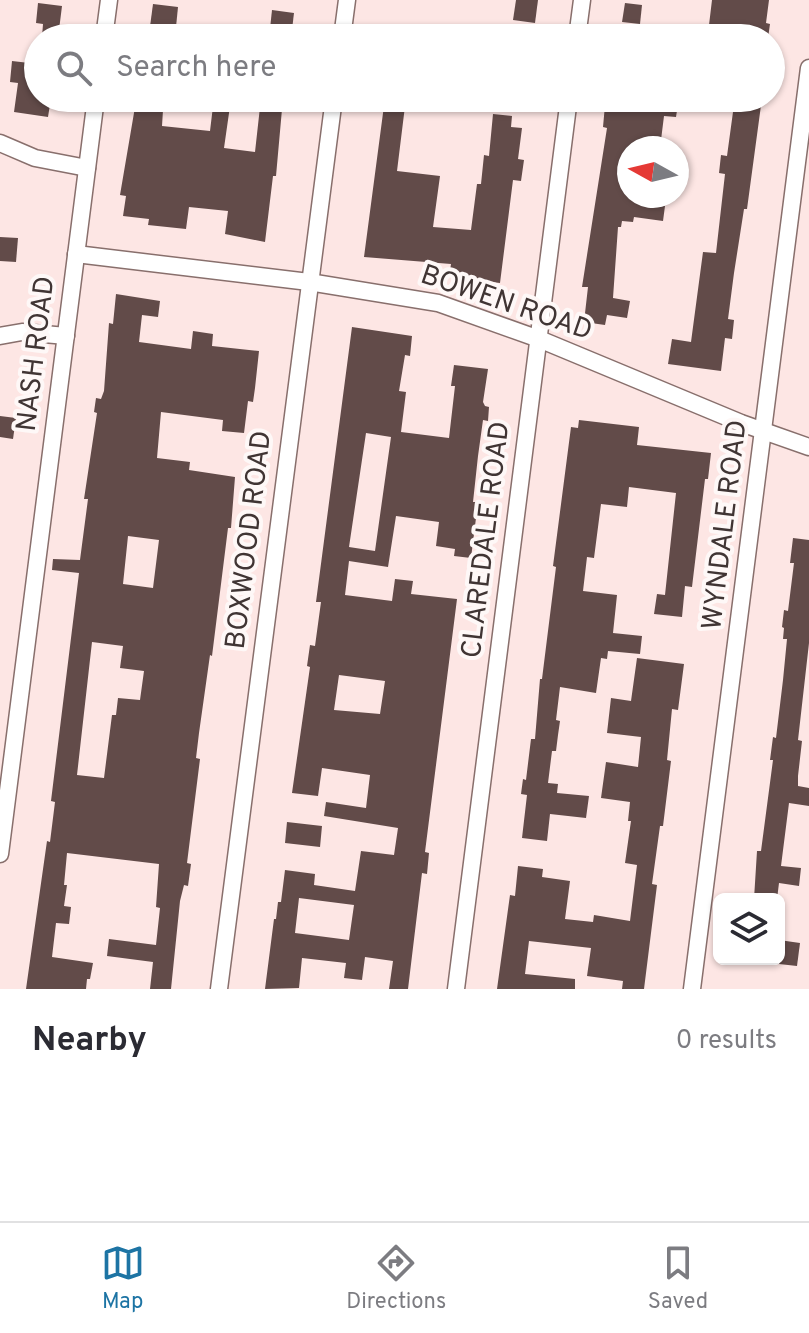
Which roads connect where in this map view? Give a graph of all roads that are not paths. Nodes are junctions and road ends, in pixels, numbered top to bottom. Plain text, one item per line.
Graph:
1 (109, 0) edge
2 (347, 0) edge
3 (582, 0) edge
4 (106, 24) edge
5 (344, 24) edge
6 (579, 24) edge
7 (809, 68) edge
8 (94, 112) edge
9 (332, 112) edge
10 (567, 112) edge
11 (0, 143) edge
12 (87, 168) junction
13 (76, 254) junction
14 (309, 282) junction
15 (0, 336) edge
16 (66, 336) junction
17 (539, 339) junction
18 (764, 430) junction
19 (809, 447) edge
20 (0, 854) edge
21 (219, 989) edge
22 (456, 989) edge
23 (692, 989) edge

1 - 4 street
2 - 5 street
3 - 6 street
7 - 18 street, WYNDALE ROAD
8 - 12 street, NASH ROAD
9 - 14 street, BOXWOOD ROAD
10 - 17 street, CLAREDALE ROAD
11 - 12 street
12 - 13 street, NASH ROAD
13 - 14 street, BOWEN ROAD
13 - 16 street, NASH ROAD
14 - 17 street, BOWEN ROAD
14 - 21 street, BOXWOOD ROAD
15 - 16 street
16 - 20 street, NASH ROAD
17 - 18 street, BOWEN ROAD
17 - 22 street, CLAREDALE ROAD
18 - 19 street, BOWEN ROAD
18 - 23 street, WYNDALE ROAD

